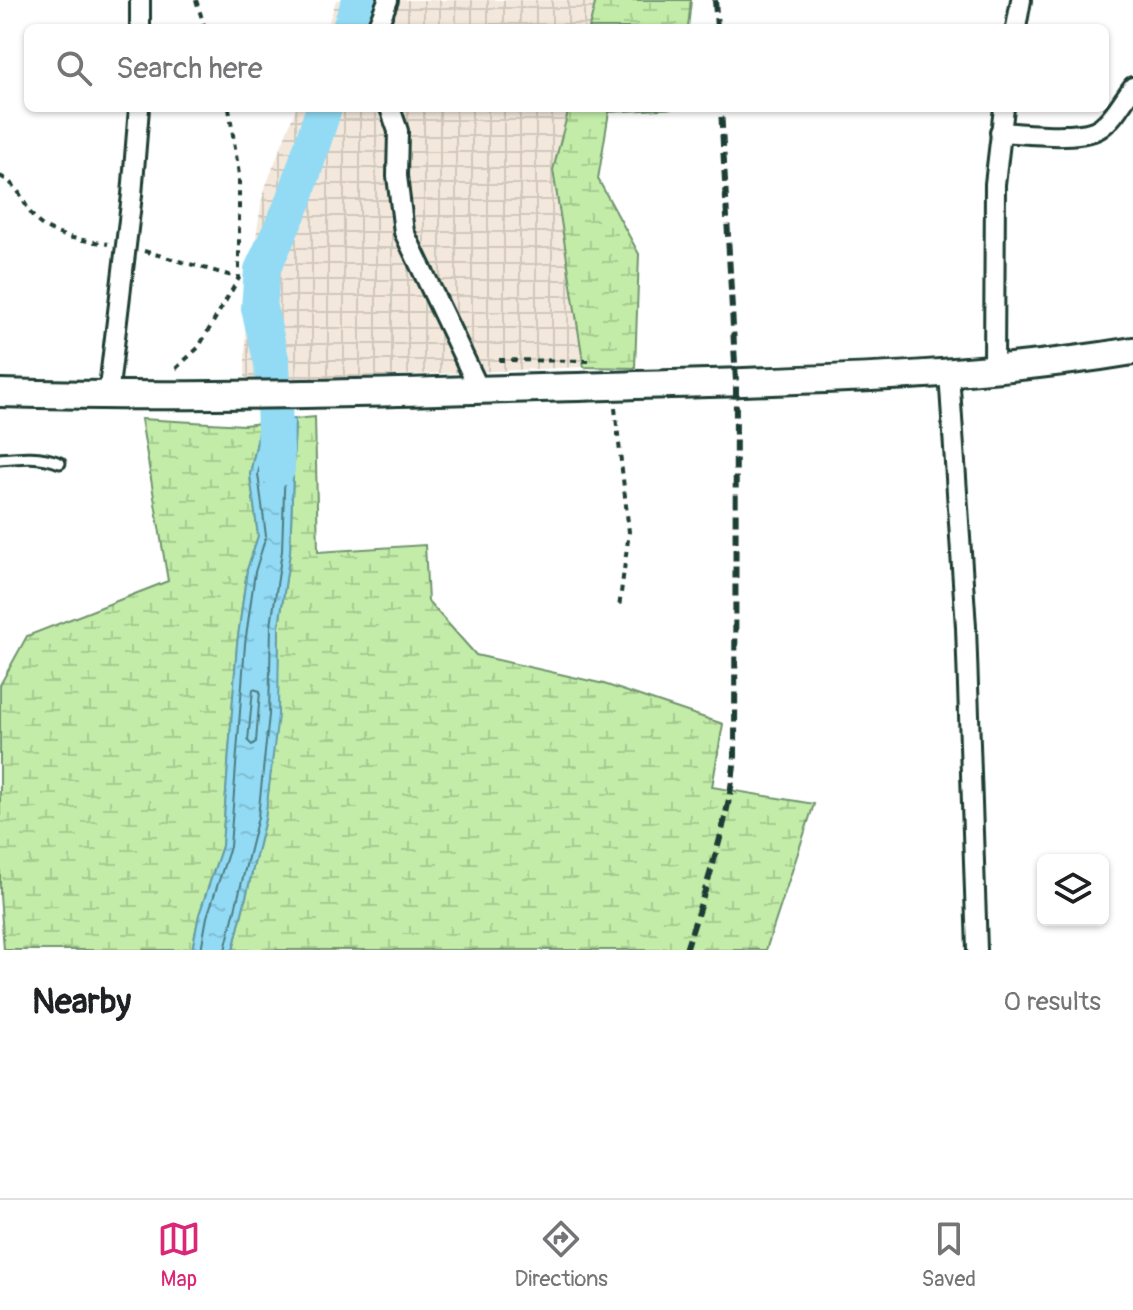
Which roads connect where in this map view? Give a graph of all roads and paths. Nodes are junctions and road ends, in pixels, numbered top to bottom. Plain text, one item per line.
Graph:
1 (140, 0) edge
2 (196, 0) edge
3 (388, 0) edge
4 (1021, 0) edge
5 (140, 24) edge
6 (204, 24) edge
7 (379, 24) edge
8 (1017, 24) edge
9 (1133, 87) edge
10 (139, 112) edge
11 (230, 112) edge
12 (391, 112) edge
13 (1003, 112) edge
14 (1000, 132) junction
15 (239, 278) dead end
16 (1133, 351) edge
17 (994, 368) junction
18 (949, 373) junction
19 (612, 386) junction
20 (480, 391) junction
21 (0, 393) edge
22 (108, 396) junction
23 (0, 459) edge
24 (60, 463) dead end
25 (619, 608) dead end
26 (977, 950) edge

1 - 5 street
2 - 6 path
3 - 7 street
4 - 8 street
9 - 14 street
10 - 22 street
11 - 15 path
12 - 20 street
13 - 14 street
14 - 17 street
16 - 17 main road
17 - 18 main road
18 - 19 main road
18 - 26 street
19 - 20 main road
19 - 25 path
20 - 22 main road
21 - 22 main road
23 - 24 lane

